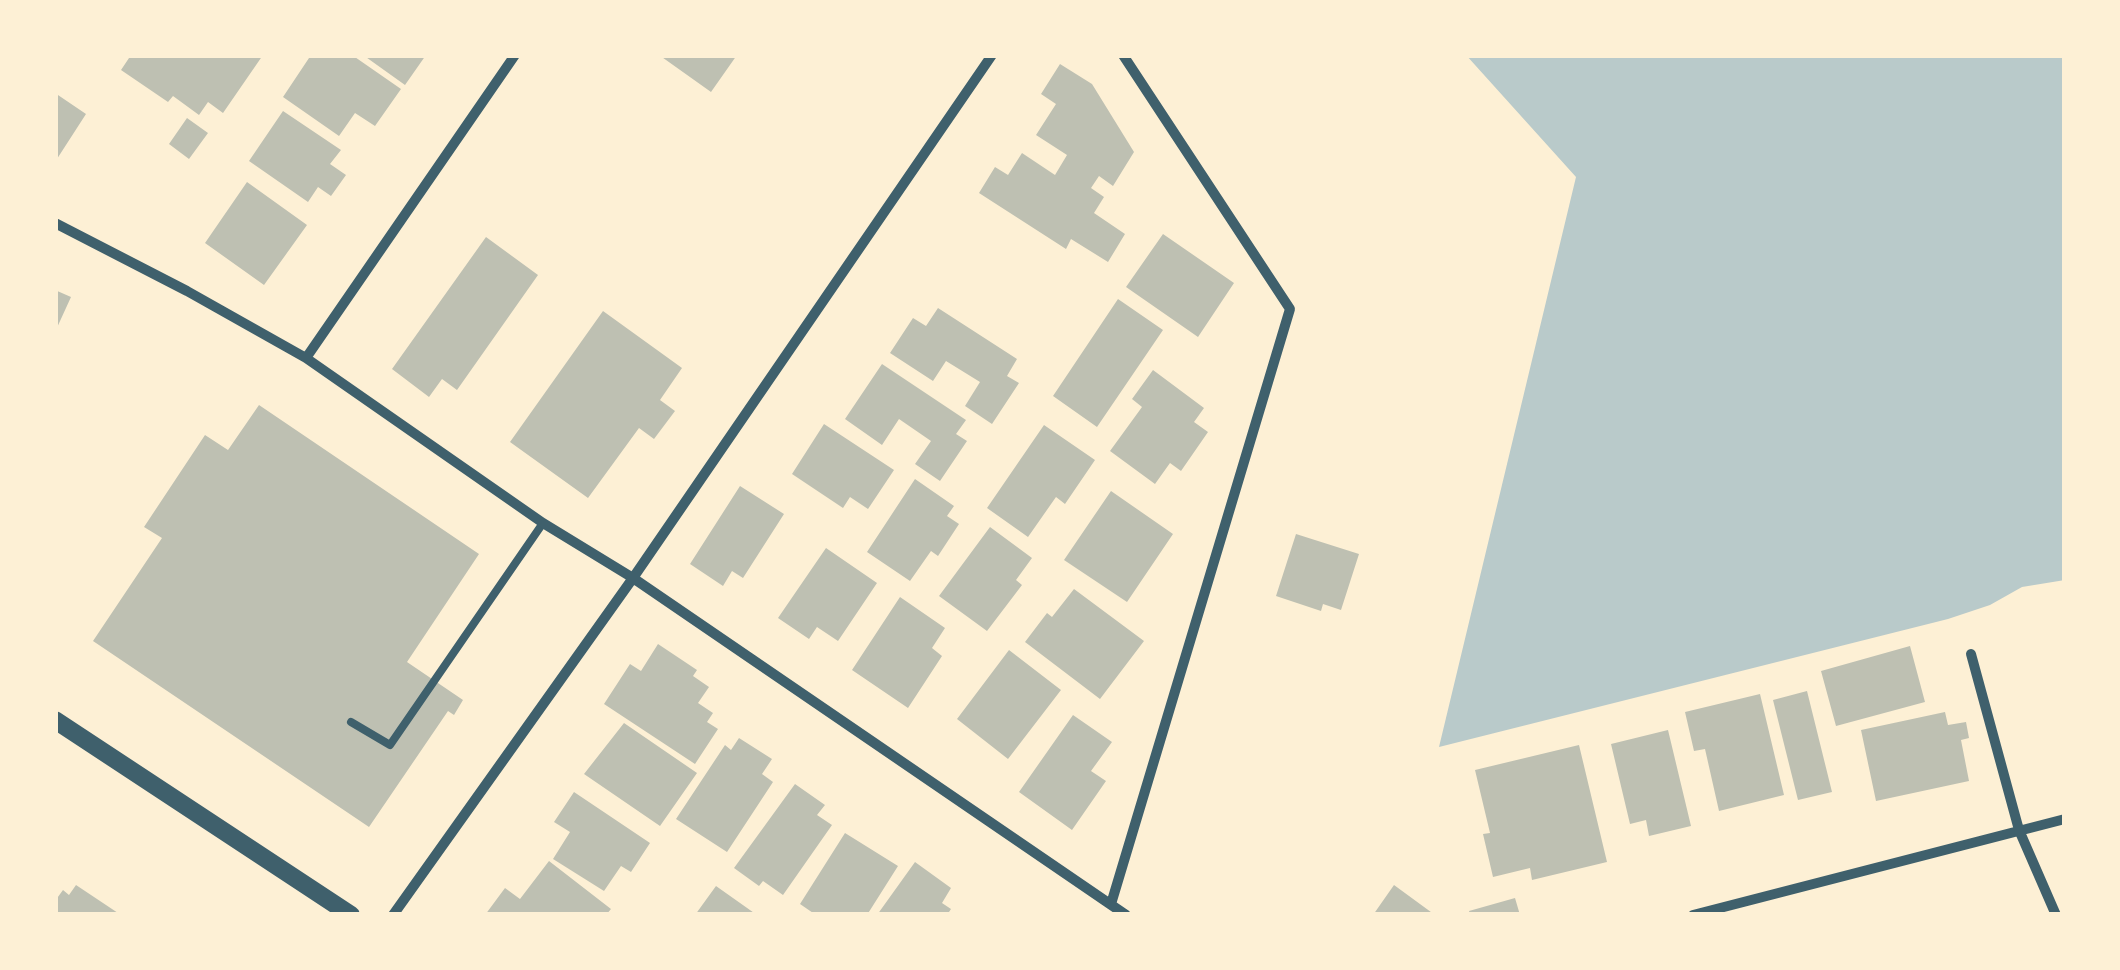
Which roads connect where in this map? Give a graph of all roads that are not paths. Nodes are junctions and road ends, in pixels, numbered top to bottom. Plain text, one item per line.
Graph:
1 (514, 55) edge
2 (992, 55) edge
3 (1123, 55) edge
4 (55, 222) edge
5 (306, 358) junction
6 (543, 522) junction
7 (633, 578) junction
8 (1970, 654) dead end
9 (55, 720) edge
10 (352, 722) dead end
11 (2065, 818) edge
12 (2018, 830) junction
13 (1111, 904) junction
14 (351, 915) edge
15 (394, 915) edge
16 (1126, 915) edge
17 (1693, 915) edge
18 (2056, 915) edge

1 - 5 street
2 - 7 street
3 - 13 street
4 - 5 street
5 - 6 street
6 - 7 street
6 - 10 lane
7 - 13 street
7 - 15 street
8 - 12 street
9 - 14 street
11 - 12 street
12 - 17 street
12 - 18 street
13 - 16 street

